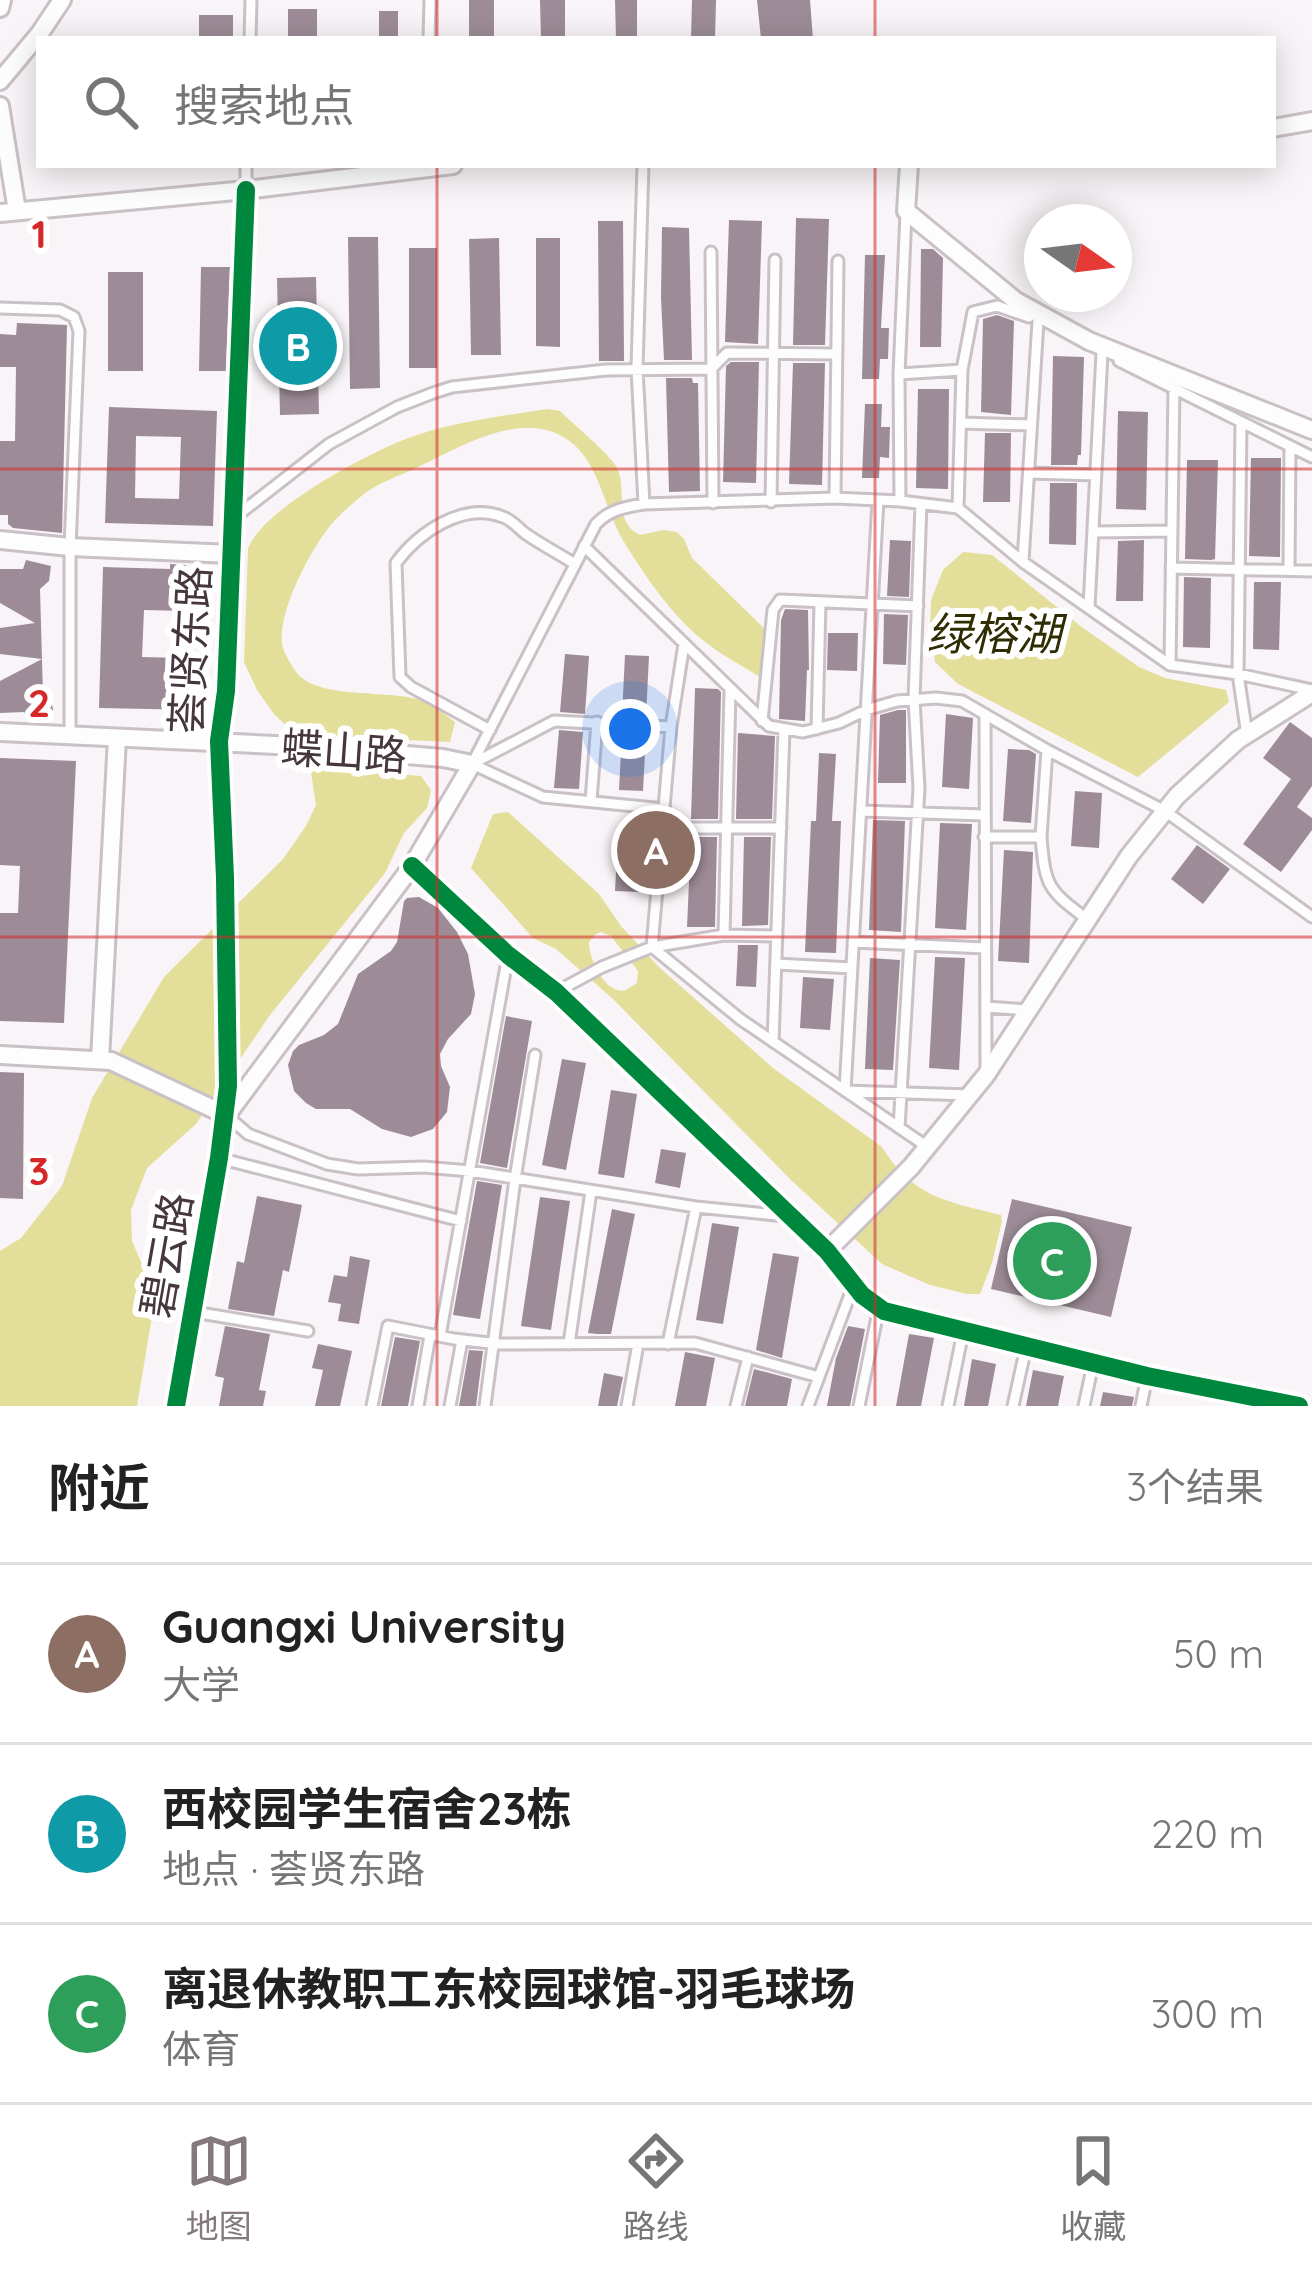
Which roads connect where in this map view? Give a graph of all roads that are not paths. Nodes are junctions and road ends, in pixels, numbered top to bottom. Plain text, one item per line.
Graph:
1 (62, 0) edge
2 (251, 0) edge
3 (430, 0) edge
4 (38, 36) edge
5 (250, 36) edge
6 (429, 36) edge
7 (36, 38) edge
8 (0, 81) edge
9 (0, 106) edge
10 (1312, 121) edge
11 (1276, 127) edge
12 (247, 168) edge
13 (428, 168) edge
14 (643, 168) edge
15 (909, 168) edge
16 (246, 190) junction
17 (906, 211) junction
18 (8, 212) edge
19 (711, 253) dead end
20 (775, 260) dead end
21 (838, 261) dead end
22 (0, 308) edge
23 (1038, 321) junction
24 (774, 352) junction
25 (1102, 353) junction
26 (836, 354) junction
27 (637, 368) junction
28 (711, 369) junction
29 (962, 370) junction
30 (899, 374) junction
31 (1174, 387) junction
32 (1241, 422) junction
33 (962, 423) junction
34 (1030, 425) junction
35 (1312, 430) edge
36 (1290, 446) junction
37 (1312, 458) edge
38 (1029, 473) junction
39 (1096, 475) junction
40 (835, 498) junction
41 (878, 500) junction
42 (900, 501) junction
43 (771, 502) junction
44 (713, 503) junction
45 (644, 504) junction
46 (922, 504) junction
47 (958, 508) junction
48 (233, 519) junction
49 (1172, 531) junction
50 (1093, 532) junction
51 (0, 540) edge
52 (584, 546) junction
53 (70, 547) junction
54 (232, 554) junction
55 (1023, 562) junction
56 (575, 564) junction
57 (1171, 568) junction
58 (1239, 568) junction
59 (1289, 568) junction
60 (1312, 571) edge
61 (820, 602) junction
62 (873, 603) junction
63 (918, 606) junction
64 (1089, 607) junction
65 (684, 644) junction
66 (1170, 665) junction
67 (1238, 674) junction
68 (730, 690) junction
69 (1312, 692) edge
70 (914, 699) junction
71 (866, 710) junction
72 (985, 714) junction
73 (762, 721) junction
74 (597, 722) junction
75 (671, 727) junction
76 (817, 729) junction
77 (490, 730) junction
78 (784, 730) junction
79 (0, 732) edge
80 (70, 734) junction
81 (1246, 735) junction
82 (118, 738) junction
83 (218, 741) junction
84 (1047, 750) junction
85 (472, 764) junction
86 (591, 801) junction
87 (664, 809) junction
88 (861, 811) junction
89 (1165, 811) junction
90 (917, 813) junction
91 (984, 815) junction
92 (663, 827) junction
93 (726, 828) junction
94 (781, 828) junction
95 (984, 837) junction
96 (1041, 837) junction
97 (412, 866) junction
98 (1312, 917) edge
99 (1088, 920) junction
100 (724, 935) junction
101 (777, 936) junction
102 (853, 942) junction
103 (910, 943) junction
104 (649, 948) junction
105 (985, 948) junction
106 (508, 955) junction
107 (776, 964) junction
108 (852, 968) junction
109 (556, 992) junction
110 (986, 1007) junction
111 (1029, 1010) junction
112 (773, 1042) junction
113 (0, 1055) edge
114 (535, 1055) dead end
115 (105, 1060) junction
116 (986, 1075) junction
117 (845, 1091) junction
118 (901, 1092) junction
119 (970, 1095) junction
120 (218, 1112) junction
121 (899, 1128) junction
122 (928, 1148) junction
123 (219, 1158) junction
124 (470, 1172) junction
125 (515, 1179) junction
126 (592, 1191) junction
127 (696, 1207) junction
128 (789, 1216) junction
129 (461, 1220) junction
130 (834, 1245) junction
131 (854, 1284) junction
132 (879, 1307) junction
133 (194, 1312) junction
134 (308, 1331) dead end
135 (963, 1332) junction
136 (435, 1335) junction
137 (462, 1340) junction
138 (668, 1343) junction
139 (494, 1344) junction
140 (569, 1344) junction
141 (638, 1344) junction
142 (1026, 1347) junction
143 (748, 1357) junction
144 (1093, 1363) junction
145 (1148, 1376) junction
146 (819, 1377) junction
147 (176, 1406) edge
148 (372, 1406) edge
149 (418, 1406) edge
150 (450, 1406) edge
151 (485, 1406) edge
152 (627, 1406) edge
153 (736, 1406) edge
154 (808, 1406) edge
155 (859, 1406) edge
156 (948, 1406) edge
157 (1013, 1406) edge
158 (1084, 1406) edge
159 (1141, 1406) edge
160 (1300, 1406) edge

1 - 4 street
2 - 5 lane
3 - 6 lane
7 - 8 street
9 - 18 street
10 - 11 street
12 - 16 lane
13 - 16 street
14 - 27 lane
15 - 17 street
16 - 18 street
16 - 48 street, 荟贤东路
17 - 30 lane
17 - 35 street
19 - 28 lane
20 - 24 lane
21 - 26 lane
22 - 53 lane
23 - 25 lane
23 - 29 lane
23 - 34 lane
24 - 26 lane
24 - 28 lane
24 - 43 lane
25 - 31 lane
25 - 39 lane
26 - 40 lane
27 - 28 lane
27 - 45 lane
27 - 48 lane
28 - 44 lane
29 - 30 lane
29 - 33 lane
30 - 42 lane
31 - 32 lane
31 - 49 lane
32 - 36 lane
32 - 58 lane
33 - 34 lane
33 - 47 lane
34 - 38 lane
36 - 37 lane
36 - 59 lane
38 - 39 lane
38 - 55 lane
39 - 50 lane
40 - 41 lane
40 - 43 lane
41 - 42 lane
41 - 62 lane
42 - 46 lane
43 - 44 lane
44 - 45 lane
45 - 52 lane
46 - 47 lane
46 - 63 lane
47 - 55 lane
48 - 54 street, 荟贤东路
49 - 50 lane
49 - 57 lane
50 - 64 lane
51 - 53 street
52 - 56 lane
52 - 65 lane
53 - 54 street
53 - 80 lane
54 - 83 street, 荟贤东路
55 - 64 lane
56 - 77 lane
56 - 77 lane
57 - 58 lane
57 - 66 lane
58 - 59 lane
58 - 67 lane
59 - 60 lane
61 - 62 lane
61 - 73 lane
61 - 76 lane
62 - 63 lane
62 - 71 lane
63 - 70 lane
64 - 66 lane
65 - 68 lane
65 - 75 lane
66 - 67 lane
67 - 69 lane
67 - 81 lane
68 - 73 lane
68 - 93 lane
69 - 81 street
70 - 71 lane
70 - 72 lane
70 - 90 lane
71 - 76 lane
71 - 88 lane
72 - 84 lane
72 - 91 lane
73 - 78 lane
74 - 75 lane
74 - 85 lane
74 - 86 lane
75 - 87 lane
76 - 78 lane
77 - 85 lane
78 - 94 lane
79 - 80 street, 蝶山路
80 - 82 street, 蝶山路
81 - 89 street
82 - 83 street, 蝶山路
82 - 115 street
83 - 85 street, 蝶山路
83 - 120 street, 荟贤东路
84 - 89 lane
84 - 96 lane
85 - 86 lane
85 - 97 street
86 - 87 lane
87 - 92 lane
88 - 90 lane
88 - 102 lane
89 - 98 lane
89 - 99 street
90 - 91 lane
90 - 103 lane
91 - 95 lane
92 - 93 lane
92 - 104 lane
93 - 94 lane
93 - 100 lane
94 - 101 lane
95 - 96 lane
95 - 105 lane
96 - 99 lane
97 - 106 street
97 - 120 street
99 - 111 street
100 - 101 lane
100 - 104 lane
101 - 107 lane
102 - 103 lane
102 - 108 lane
103 - 105 lane
103 - 118 lane
104 - 109 lane
104 - 112 lane
105 - 110 lane
106 - 109 street
106 - 124 lane
107 - 108 lane
107 - 112 lane
108 - 117 lane
109 - 128 street
110 - 111 lane
110 - 116 lane
111 - 116 street
112 - 117 lane
113 - 115 street
114 - 125 lane
115 - 120 street
116 - 119 street
117 - 118 lane
117 - 121 lane
118 - 119 lane
118 - 121 lane
119 - 122 street
120 - 123 street, 碧云路
120 - 124 lane
121 - 122 lane
122 - 130 street
123 - 129 lane
123 - 133 street, 碧云路
124 - 125 lane
124 - 129 lane
125 - 126 lane
125 - 139 lane
126 - 127 lane
126 - 140 lane
127 - 128 lane
127 - 138 lane
128 - 130 street
129 - 136 lane
130 - 131 street
131 - 132 street
131 - 146 lane
132 - 135 street
132 - 155 lane
133 - 134 lane
133 - 147 street, 碧云路
135 - 142 street
135 - 156 lane
136 - 137 lane
136 - 148 lane
136 - 149 lane
137 - 139 lane
137 - 150 lane
138 - 141 lane
138 - 143 lane
139 - 140 lane
139 - 151 lane
140 - 141 lane
141 - 152 lane
142 - 144 street
142 - 157 lane
143 - 146 lane
143 - 153 lane
144 - 145 street
144 - 158 lane
145 - 159 lane
145 - 160 street
146 - 154 lane

